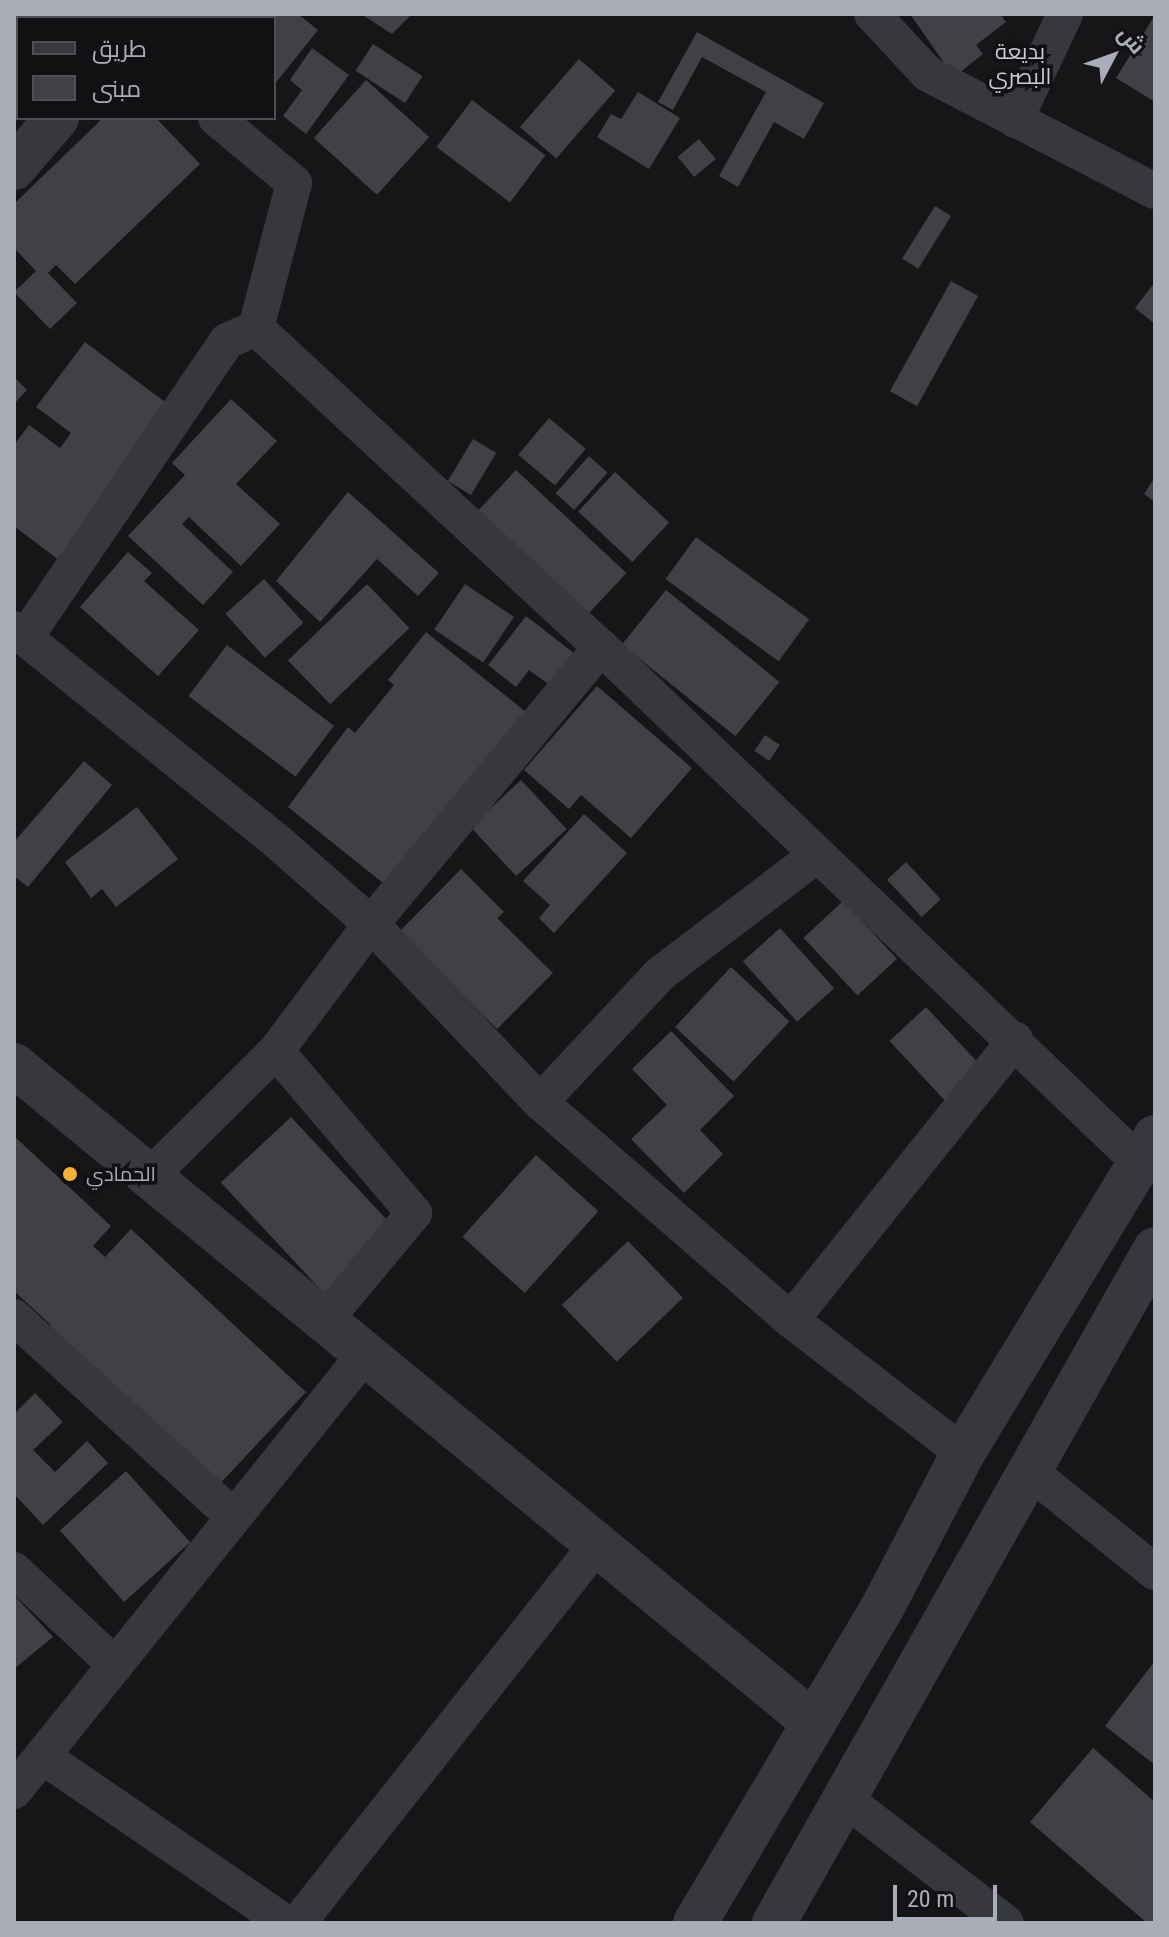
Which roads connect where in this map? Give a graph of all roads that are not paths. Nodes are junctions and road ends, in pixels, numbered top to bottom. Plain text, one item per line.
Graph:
1 (872, 14) edge
2 (1065, 14) edge
3 (55, 120) edge
4 (218, 120) edge
5 (1015, 120) junction
6 (14, 168) edge
7 (1155, 191) edge
8 (256, 328) junction
9 (20, 634) edge
10 (601, 647) junction
11 (814, 857) junction
12 (371, 924) junction
13 (1015, 1040) junction
14 (276, 1051) junction
15 (14, 1065) edge
16 (540, 1102) junction
17 (1148, 1150) edge
18 (149, 1177) junction
19 (1155, 1249) edge
20 (14, 1317) edge
21 (791, 1320) junction
22 (324, 1321) junction
23 (365, 1354) junction
24 (963, 1453) junction
25 (1028, 1470) junction
26 (234, 1517) junction
27 (597, 1545) junction
28 (14, 1570) edge
29 (1155, 1572) edge
30 (115, 1665) junction
31 (814, 1723) junction
32 (42, 1756) junction
33 (14, 1791) edge
34 (845, 1799) junction
35 (286, 1923) edge
36 (298, 1923) edge
37 (695, 1923) edge
38 (774, 1923) edge
39 (1006, 1923) edge

1 - 5 street
2 - 5 street
3 - 6 street
4 - 8 street
5 - 7 street
8 - 9 street
8 - 10 street
9 - 12 street
10 - 11 street
10 - 12 street
11 - 13 street
11 - 16 street
12 - 14 street
12 - 16 street
13 - 17 street
13 - 21 street
14 - 18 street
14 - 22 street
15 - 18 street
16 - 21 street
17 - 24 street
18 - 22 street
19 - 25 street
20 - 26 street
21 - 24 street
22 - 23 street
23 - 26 street
23 - 27 street
24 - 31 street
25 - 29 street
25 - 34 street
26 - 30 street
27 - 31 street
27 - 36 street
28 - 30 street
30 - 32 street
31 - 37 street
32 - 33 street
32 - 35 street
34 - 38 street
34 - 39 street

